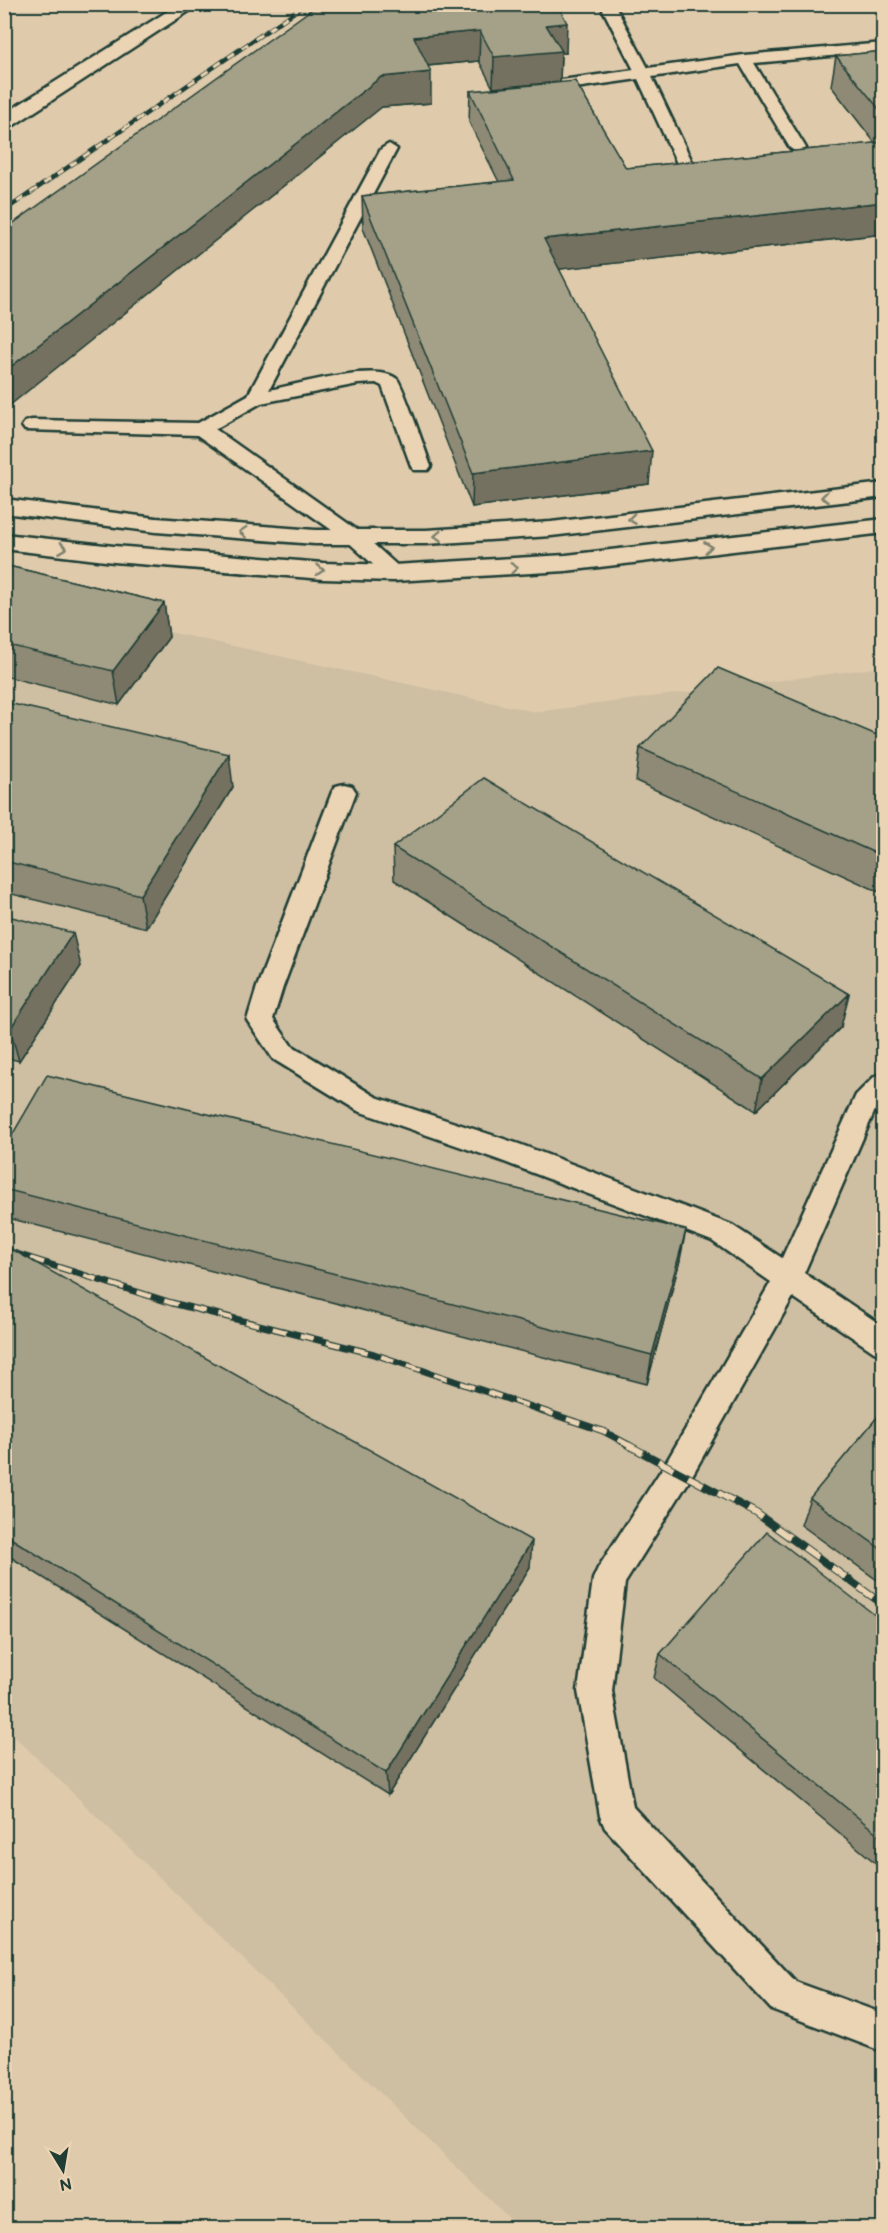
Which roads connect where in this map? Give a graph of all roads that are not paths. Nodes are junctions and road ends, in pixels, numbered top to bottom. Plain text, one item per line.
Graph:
1 (192, 4) edge
2 (607, 4) edge
3 (884, 47) edge
4 (744, 59) junction
5 (643, 73) junction
6 (528, 90) edge
7 (4, 123) edge
8 (798, 148) edge
9 (390, 149) dead end
10 (689, 172) edge
11 (255, 398) junction
12 (32, 426) dead end
13 (202, 429) junction
14 (421, 466) dead end
15 (884, 490) edge
16 (4, 506) edge
17 (884, 526) edge
18 (353, 536) junction
19 (4, 541) edge
20 (394, 573) junction
21 (344, 792) dead end
22 (884, 1083) edge
23 (788, 1278) junction
24 (884, 1343) edge
25 (884, 2033) edge

1 - 7 street
2 - 5 lane
3 - 4 lane
4 - 5 lane
4 - 8 lane
5 - 6 lane
5 - 10 lane
9 - 11 lane
11 - 13 lane
11 - 14 lane
12 - 13 lane
13 - 18 lane
15 -> 18 street
18 -> 16 street
20 -> 17 street
18 - 20 lane
19 -> 20 street
21 - 23 lane
22 - 23 lane
23 - 24 lane
23 - 25 lane

